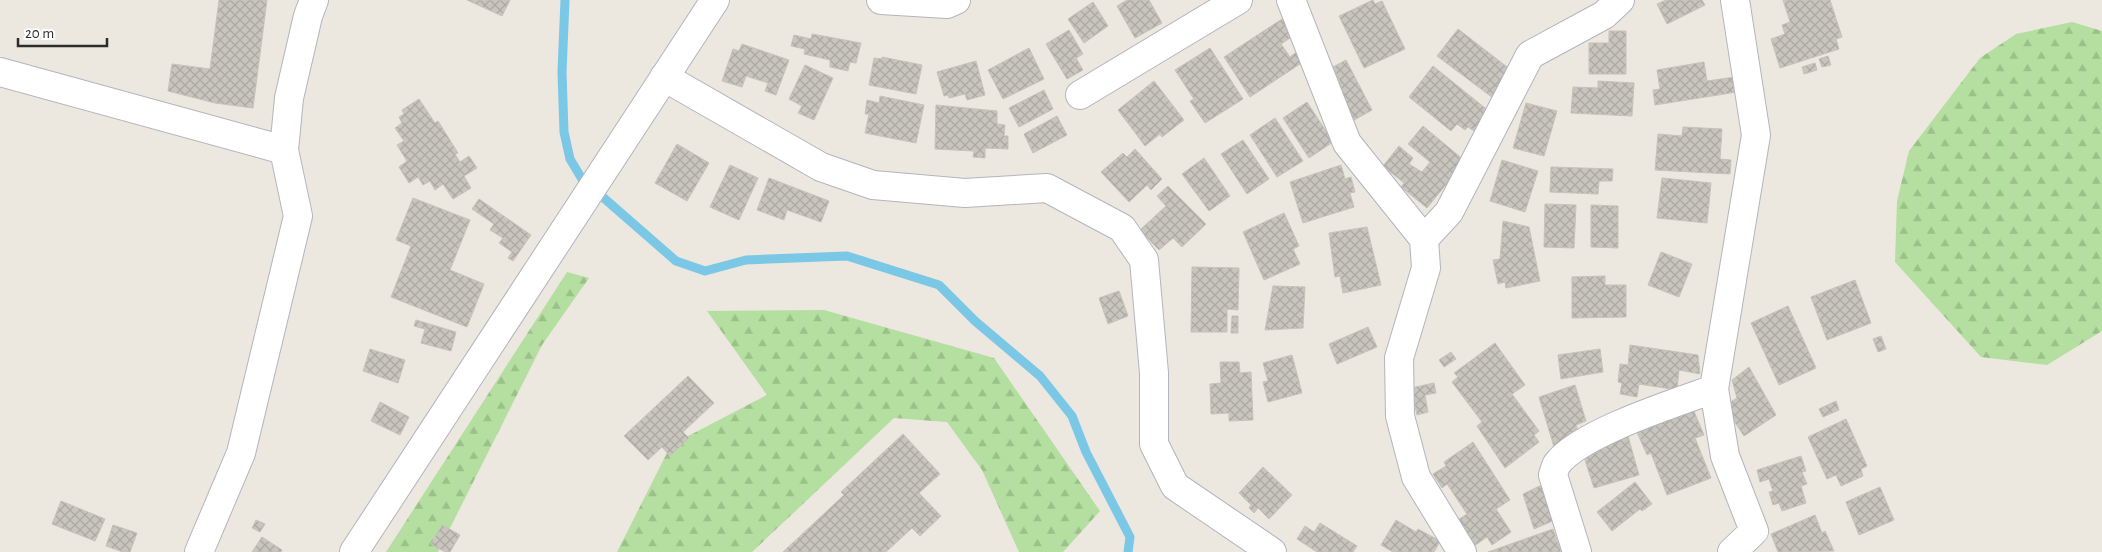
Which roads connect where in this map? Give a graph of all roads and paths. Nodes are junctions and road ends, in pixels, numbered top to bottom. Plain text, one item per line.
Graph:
1 (314, 0) edge
2 (715, 0) edge
3 (881, 0) edge
4 (956, 0) edge
5 (1238, 0) edge
6 (1291, 0) edge
7 (1620, 0) edge
8 (1735, 0) edge
9 (0, 72) edge
10 (664, 76) junction
11 (1080, 95) dead end
12 (284, 150) junction
13 (1424, 240) junction
14 (1714, 390) junction
15 (200, 552) edge
16 (354, 552) edge
17 (1272, 552) edge
18 (1462, 552) edge
19 (1577, 552) edge
20 (1732, 552) edge

1 - 12 street
2 - 10 street
3 - 4 street
5 - 11 street
6 - 13 street
7 - 13 street
8 - 14 street
9 - 12 street
10 - 16 street
10 - 17 street
12 - 15 street
13 - 18 street
14 - 19 street
14 - 20 street

